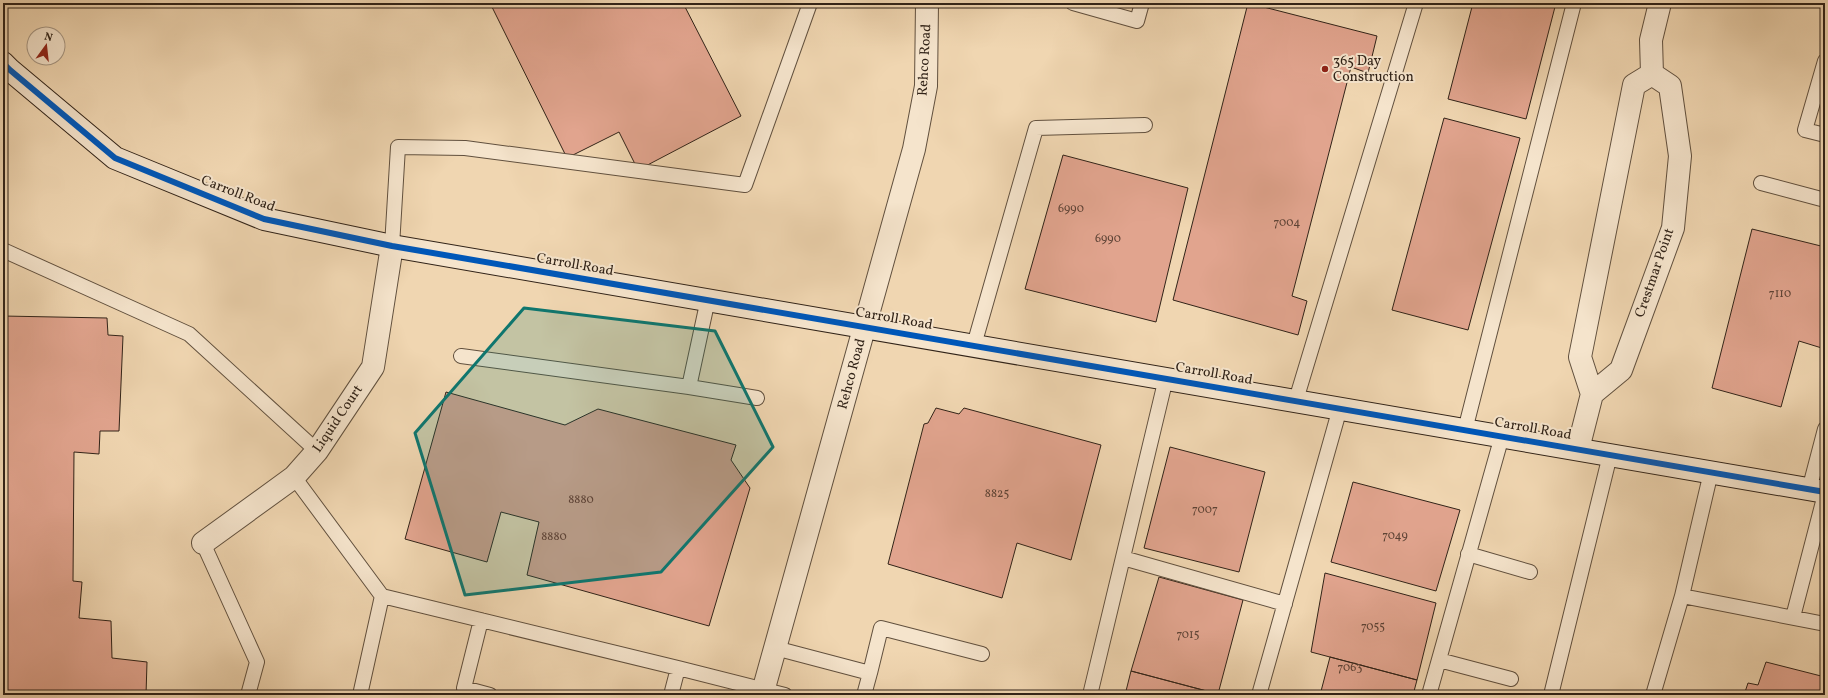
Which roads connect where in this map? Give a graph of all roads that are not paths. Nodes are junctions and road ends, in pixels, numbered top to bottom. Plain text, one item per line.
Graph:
1 (808, 3) edge
2 (927, 3) edge
3 (1073, 3) edge
4 (1142, 3) edge
5 (1416, 3) edge
6 (1574, 3) edge
7 (1660, 3) edge
8 (1825, 61) edge
9 (3, 63) edge
10 (1652, 74) junction
11 (1145, 124) dead end
12 (1825, 135) edge
13 (1761, 183) dead end
14 (1825, 200) edge
15 (392, 246) junction
16 (3, 250) edge
17 (708, 300) junction
18 (865, 327) junction
19 (974, 345) junction
20 (461, 356) dead end
21 (1166, 378) junction
22 (689, 387) junction
23 (1592, 394) junction
24 (758, 398) dead end
25 (1296, 400) junction
26 (1340, 408) junction
27 (1825, 429) edge
28 (1465, 430) junction
29 (1502, 436) junction
30 (1578, 449) junction
31 (317, 451) junction
32 (1610, 455) junction
33 (1711, 472) junction
34 (294, 477) junction
35 (1820, 492) edge
36 (203, 543) joint
37 (1468, 554) junction
38 (1123, 558) junction
39 (1530, 572) dead end
40 (382, 596) junction
41 (1682, 596) junction
42 (1285, 604) junction
43 (1793, 617) junction
44 (481, 620) junction
45 (1825, 624) edge
46 (775, 648) junction
47 (982, 654) dead end
48 (1439, 660) junction
49 (678, 668) junction
50 (870, 673) junction
51 (1511, 679) dead end
52 (463, 692) edge
53 (763, 692) edge
54 (866, 694) edge
55 (248, 695) edge
56 (360, 695) edge
57 (490, 695) edge
58 (671, 695) edge
59 (785, 695) edge
60 (1090, 695) edge
61 (1259, 695) edge
62 (1429, 695) edge
63 (1551, 695) edge
64 (1653, 695) edge

1 - 15 lane
2 - 18 street, Rehco Road
3 - 4 lane
5 - 25 lane
6 - 28 lane
7 - 10 street
8 - 12 lane
9 - 15 street, Carroll Road
10 - 23 street
10 - 23 street, Crestmar Point
11 - 19 lane
13 - 14 lane
15 - 17 street, Carroll Road
15 - 31 street, Liquid Court
16 - 31 lane
17 - 18 street, Carroll Road
17 - 22 lane
18 - 19 street, Carroll Road
18 - 46 street, Rehco Road
19 - 21 street, Carroll Road
20 - 22 lane
21 - 25 street, Carroll Road
21 - 38 lane
22 - 24 lane
23 - 30 street
25 - 26 street, Carroll Road
26 - 28 street, Carroll Road
26 - 42 lane
27 - 35 lane
28 - 29 street, Carroll Road
29 - 30 street, Carroll Road
29 - 37 lane
30 - 32 street, Carroll Road
31 - 34 street, Liquid Court
32 - 33 street, Carroll Road
32 - 63 lane
33 - 35 street, Carroll Road
33 - 41 lane
34 - 36 street, Liquid Court
34 - 40 lane
35 - 43 lane
36 - 55 lane
37 - 39 lane
37 - 48 lane
38 - 42 lane
38 - 60 lane
40 - 44 lane
40 - 56 lane
41 - 43 lane
41 - 64 lane
42 - 61 lane
43 - 45 lane
44 - 49 lane
44 - 52 lane
46 - 50 lane
46 - 53 street, Rehco Road
47 - 50 lane
48 - 51 lane
48 - 62 lane
49 - 53 lane
49 - 58 lane
50 - 54 lane
52 - 57 lane
53 - 59 lane

